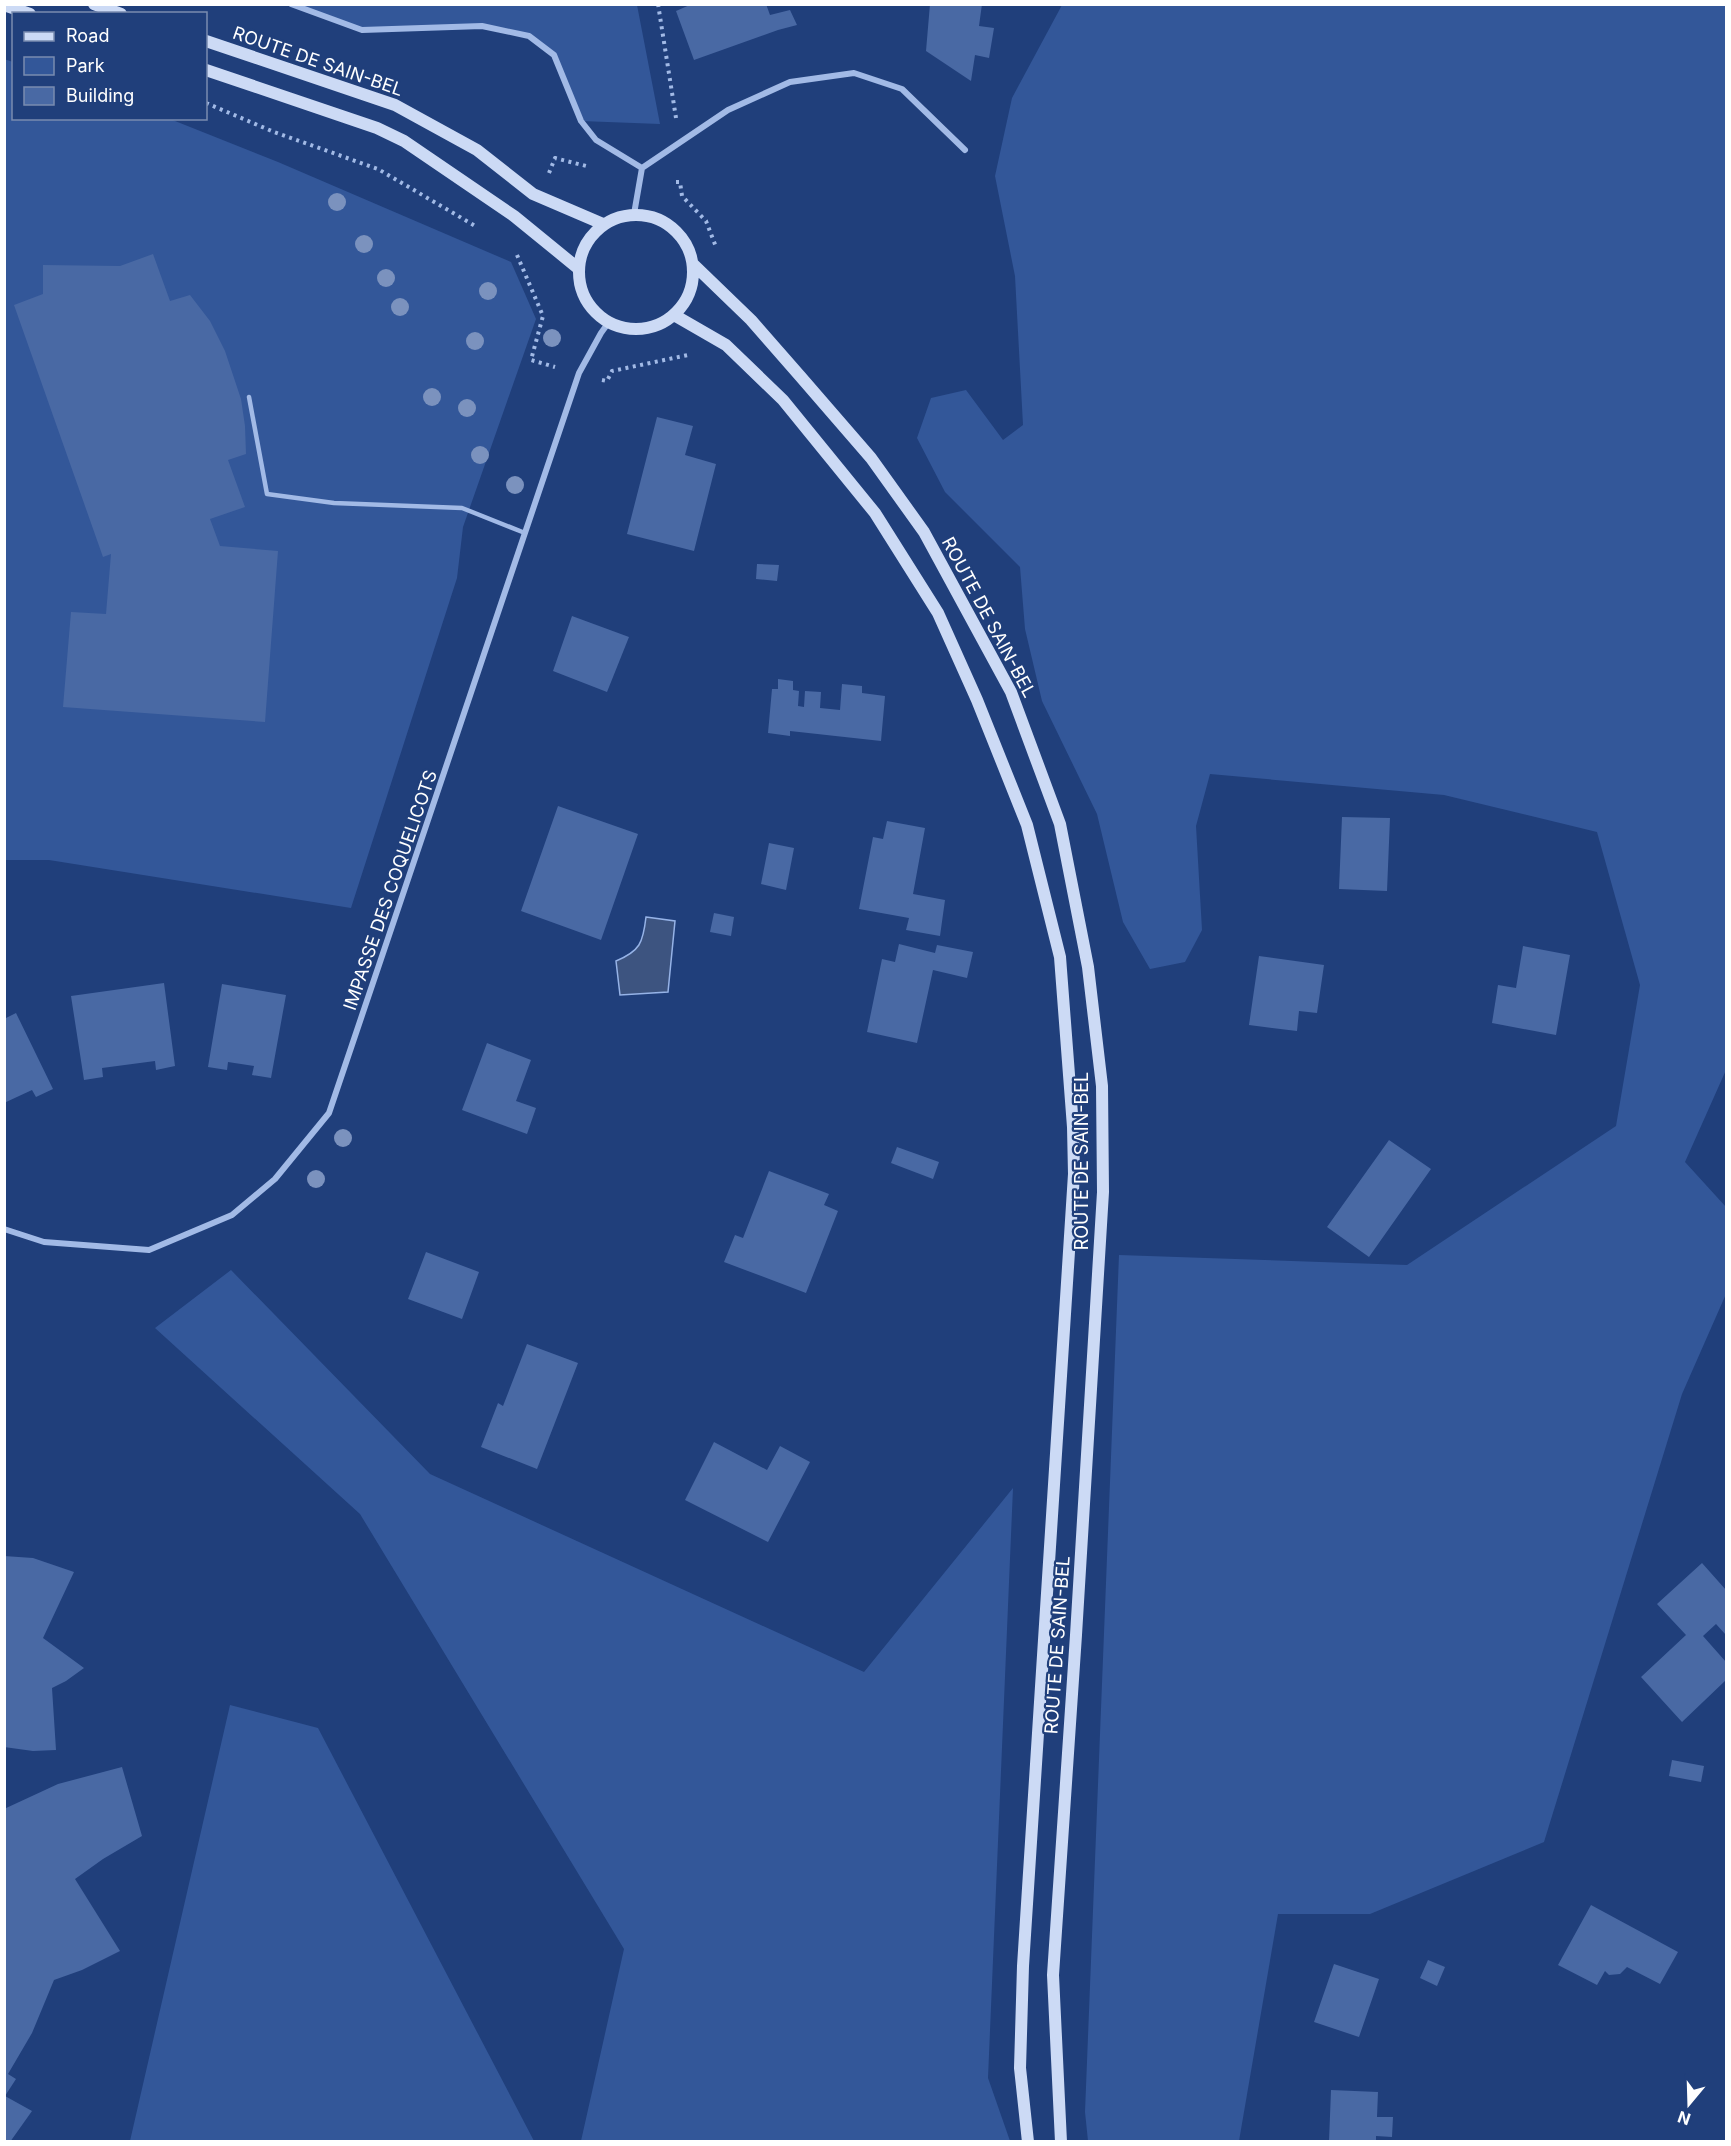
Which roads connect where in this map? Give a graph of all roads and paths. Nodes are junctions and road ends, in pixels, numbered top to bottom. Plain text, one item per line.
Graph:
1 (94, 4) edge
2 (291, 4) edge
3 (658, 4) edge
4 (4, 5) edge
5 (24, 12) edge
6 (116, 12) edge
7 (207, 41) edge
8 (207, 70) edge
9 (207, 102) edge
10 (680, 142) junction
11 (965, 150) dead end
12 (596, 168) dead end
13 (642, 168) junction
14 (549, 176) dead end
15 (634, 214) junction
16 (603, 224) junction
17 (487, 232) dead end
18 (510, 249) dead end
19 (693, 264) junction
20 (579, 269) junction
21 (674, 315) junction
22 (609, 322) junction
23 (695, 357) dead end
24 (558, 368) dead end
25 (601, 379) dead end
26 (249, 397) dead end
27 (525, 533) junction
28 (4, 1229) edge
29 (1028, 2142) edge
30 (1061, 2142) edge

1 - 6 main road
2 - 13 street
3 - 10 path
4 - 5 main road
7 - 16 main road, ROUTE DE SAIN-BEL
8 - 20 main road
9 - 17 path
10 - 11 street
10 - 13 street
12 - 14 path
13 - 15 street
15 - 16 main road
15 - 19 main road
16 - 20 main road
18 - 24 path
19 - 21 main road
19 - 30 main road, ROUTE DE SAIN-BEL
20 - 22 main road
21 - 22 main road
21 - 29 main road, ROUTE DE SAIN-BEL
22 - 27 street, IMPASSE DES COQUELICOTS
23 - 25 path
26 - 27 lane
27 - 28 street, IMPASSE DES COQUELICOTS

